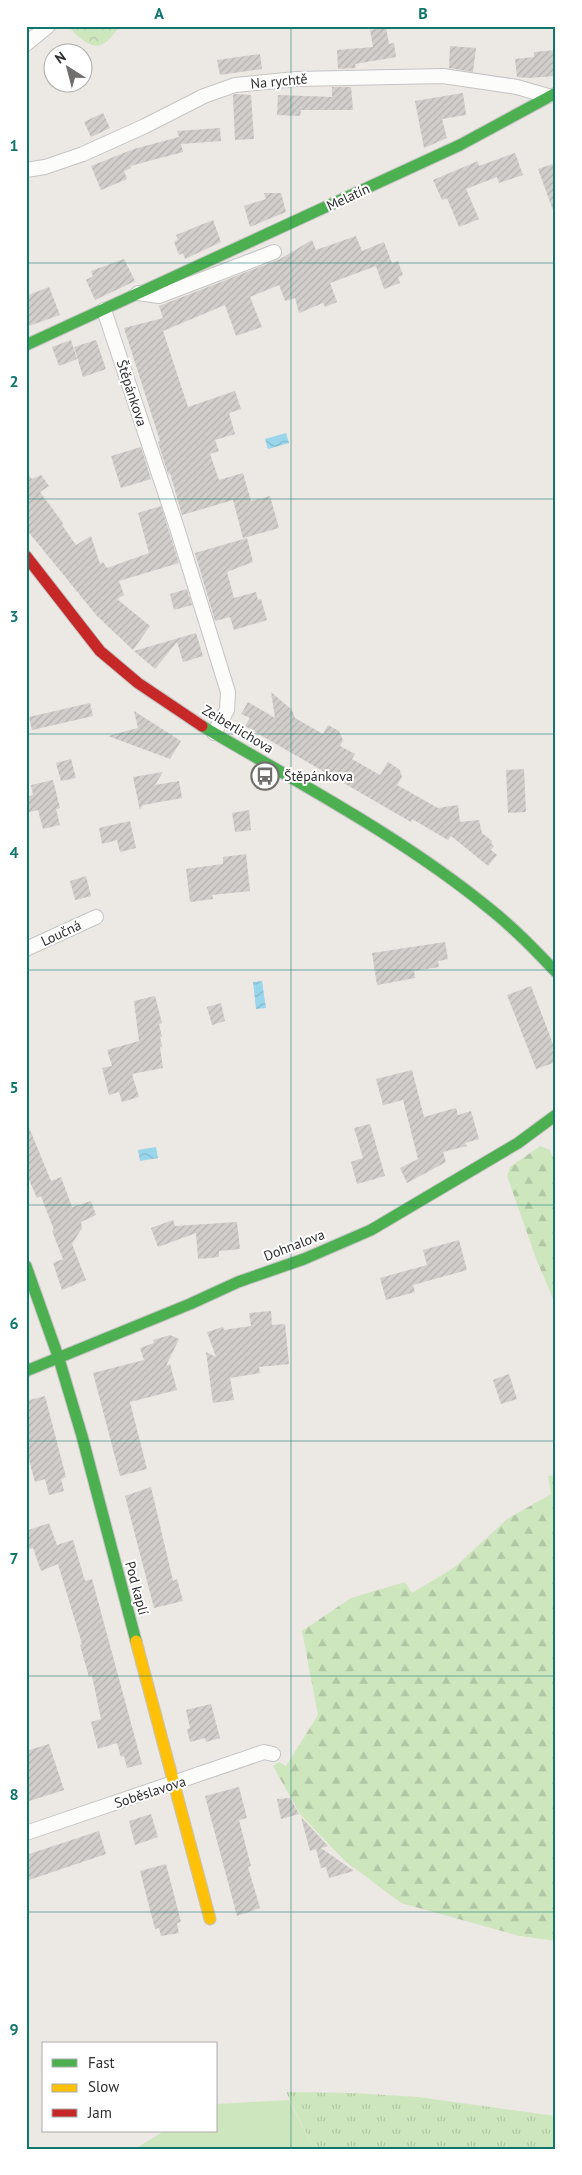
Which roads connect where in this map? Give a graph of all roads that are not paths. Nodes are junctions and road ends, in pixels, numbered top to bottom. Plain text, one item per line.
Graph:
1 (48, 26) edge
2 (26, 44) edge
3 (552, 94) edge
4 (26, 170) edge
5 (274, 252) dead end
6 (136, 293) junction
7 (104, 310) junction
8 (26, 345) edge
9 (26, 556) edge
10 (214, 733) junction
11 (96, 917) dead end
12 (26, 949) edge
13 (556, 972) edge
14 (556, 1115) edge
15 (26, 1266) edge
16 (59, 1359) junction
17 (26, 1371) edge
18 (273, 1754) dead end
19 (173, 1784) junction
20 (26, 1833) edge
21 (210, 1919) dead end

1 - 2 street
3 - 4 street, Na rychtě
3 - 6 street, Melatín
5 - 6 street
6 - 7 street, Melatín
7 - 8 street, Melatín
7 - 10 street, Štěpánkova
9 - 10 street, Zeiberlichova
10 - 13 street, Zeiberlichova
11 - 12 street, Loučná
14 - 16 street, Dohnalova
15 - 16 street, Pod kaplí
16 - 17 street, Dohnalova
16 - 19 street, Pod kaplí
18 - 19 street, Soběslavova
19 - 20 street, Soběslavova
19 - 21 street, Pod kaplí

